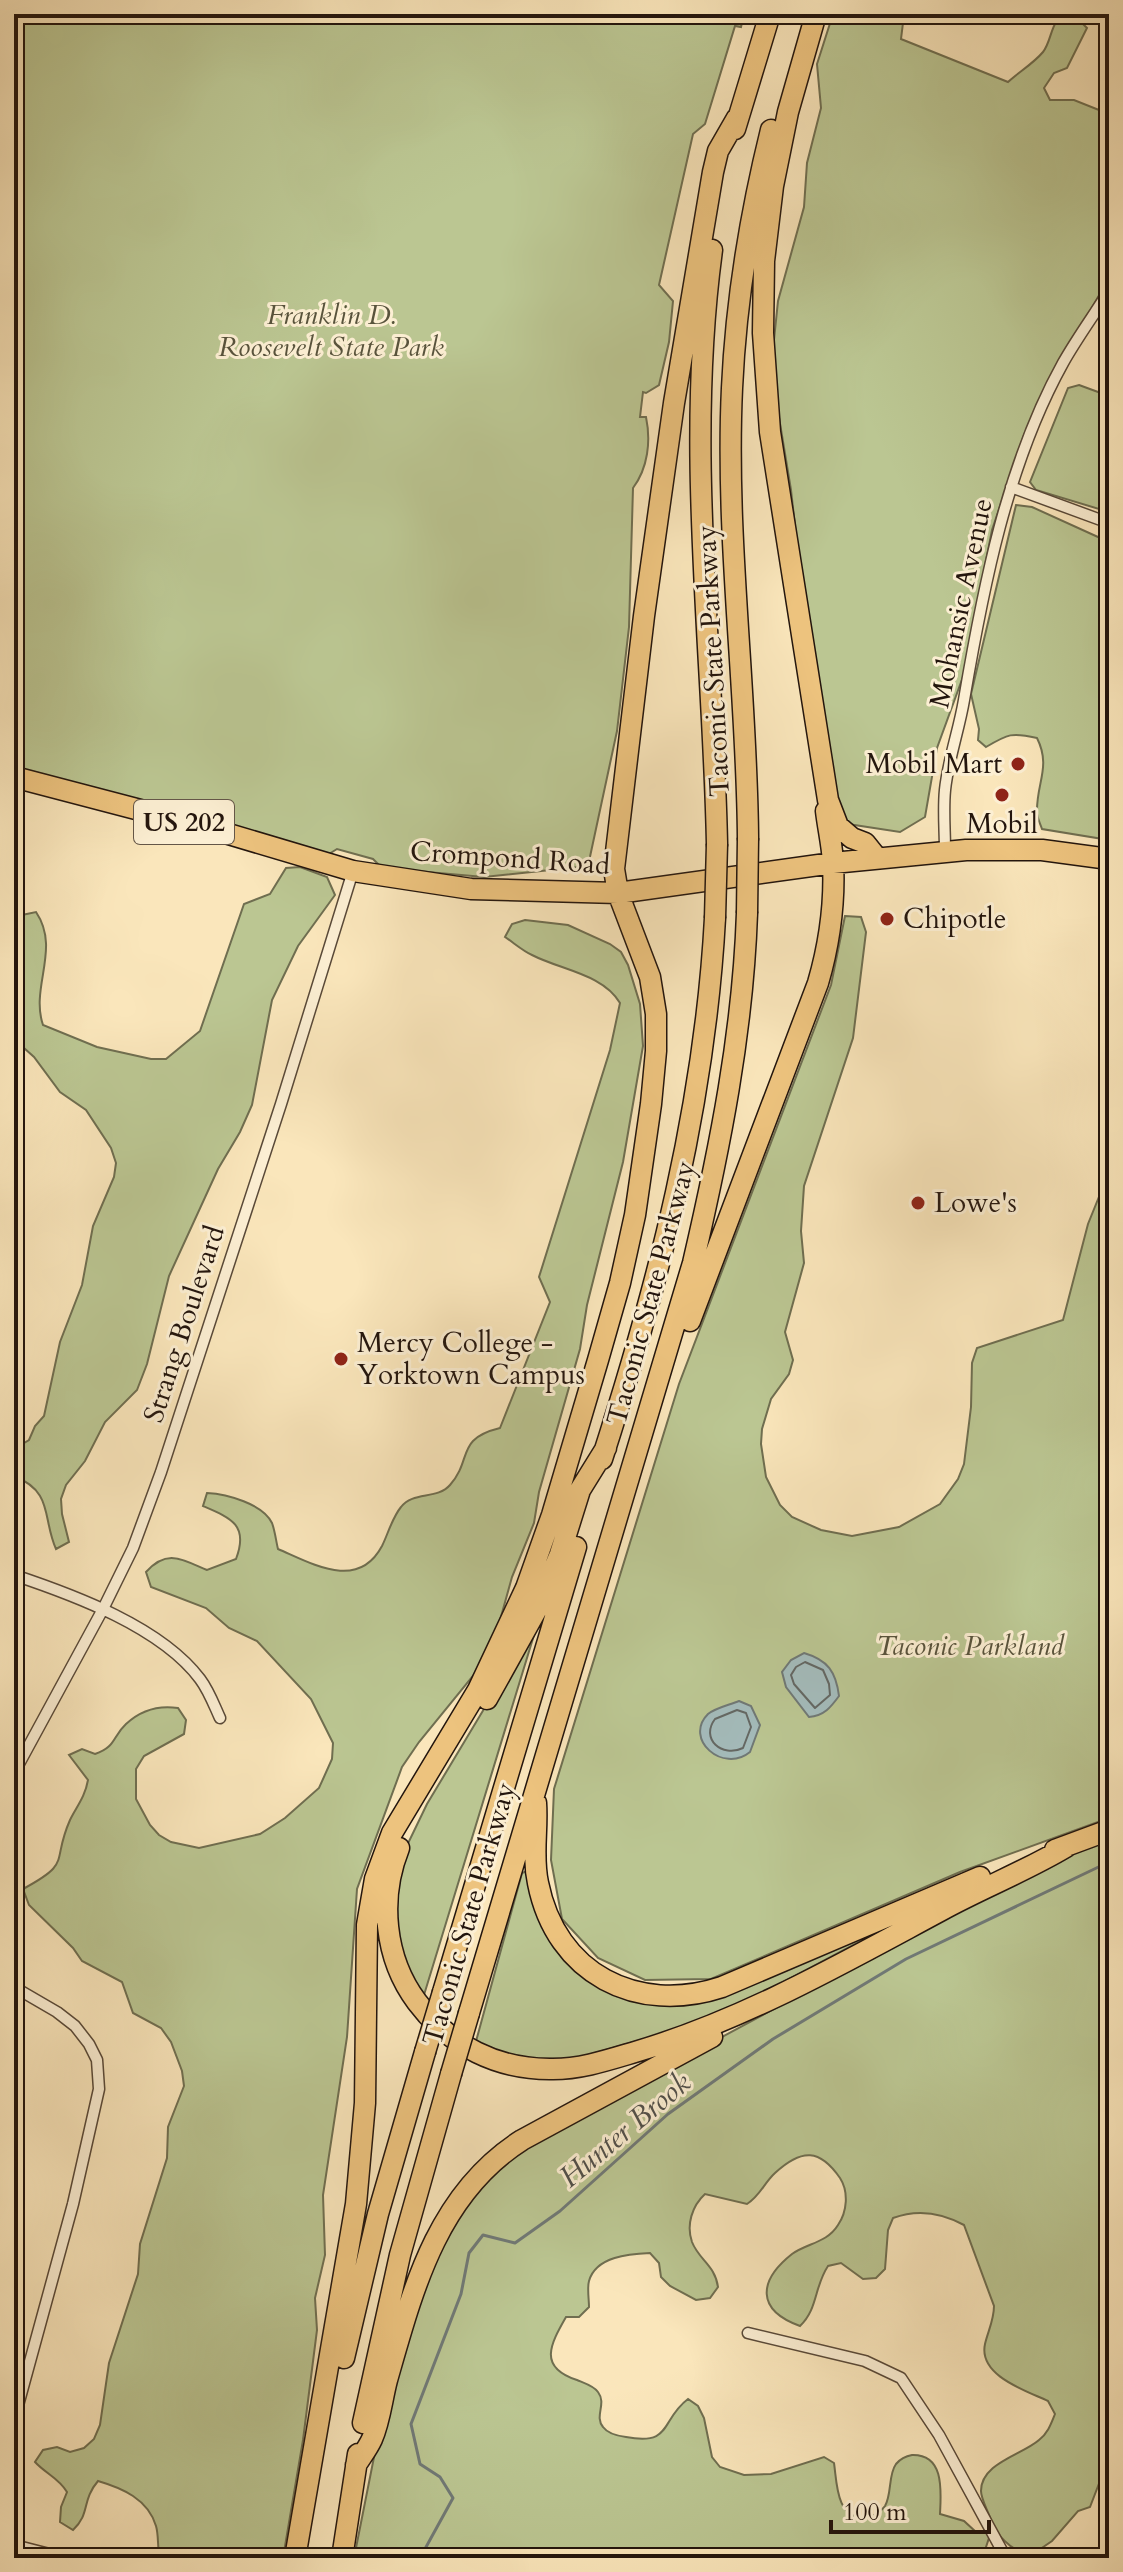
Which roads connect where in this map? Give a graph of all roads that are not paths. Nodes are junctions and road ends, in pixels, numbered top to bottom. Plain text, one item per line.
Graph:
1 (770, 14) edge
2 (807, 14) edge
3 (816, 14) edge
4 (737, 118) junction
5 (1109, 291) edge
6 (1011, 487) junction
7 (1109, 523) edge
8 (821, 760) junction
9 (14, 777) edge
10 (945, 851) junction
11 (877, 858) junction
12 (1109, 859) edge
13 (833, 863) junction
14 (353, 871) junction
15 (618, 893) junction
16 (648, 1414) junction
17 (606, 1448) junction
18 (14, 1575) edge
19 (103, 1609) junction
20 (220, 1718) dead end
21 (14, 1773) edge
22 (534, 1791) junction
23 (1109, 1830) edge
24 (1066, 1847) junction
25 (841, 1964) junction
26 (14, 1987) edge
27 (748, 2333) dead end
28 (14, 2420) edge
29 (356, 2465) junction
30 (14, 2545) edge
31 (65, 2558) edge
32 (295, 2558) edge
33 (307, 2558) edge
34 (342, 2558) edge
35 (1006, 2558) edge

1 - 4 highway, Taconic State Parkway
2 - 16 highway, Taconic State Parkway, bridge
3 - 8 highway
4 - 15 highway
4 - 17 highway, Taconic State Parkway, bridge
5 - 6 street, Mohansic Avenue
6 - 7 street
6 - 10 street, Mohansic Avenue
8 - 11 highway
8 - 13 highway
9 - 14 highway, Crompond Road / US 202
10 - 11 highway, Crompond Road / US 202
10 - 12 highway, Crompond Road / US 202
11 - 13 highway, Crompond Road / US 202
13 - 15 highway, Crompond Road / US 202
13 - 16 highway
14 - 15 highway, Crompond Road / US 202
14 - 19 street, Strang Boulevard
15 - 32 highway
16 - 22 highway, Taconic State Parkway
17 - 25 highway
17 - 33 highway, Taconic State Parkway, bridge
18 - 19 street
19 - 20 street
19 - 21 street, Strang Boulevard
22 - 24 highway
22 - 29 highway, Taconic State Parkway, bridge
23 - 24 highway
24 - 25 highway
25 - 29 highway
26 - 28 street
27 - 35 street
29 - 34 highway, Taconic State Parkway
30 - 31 street

